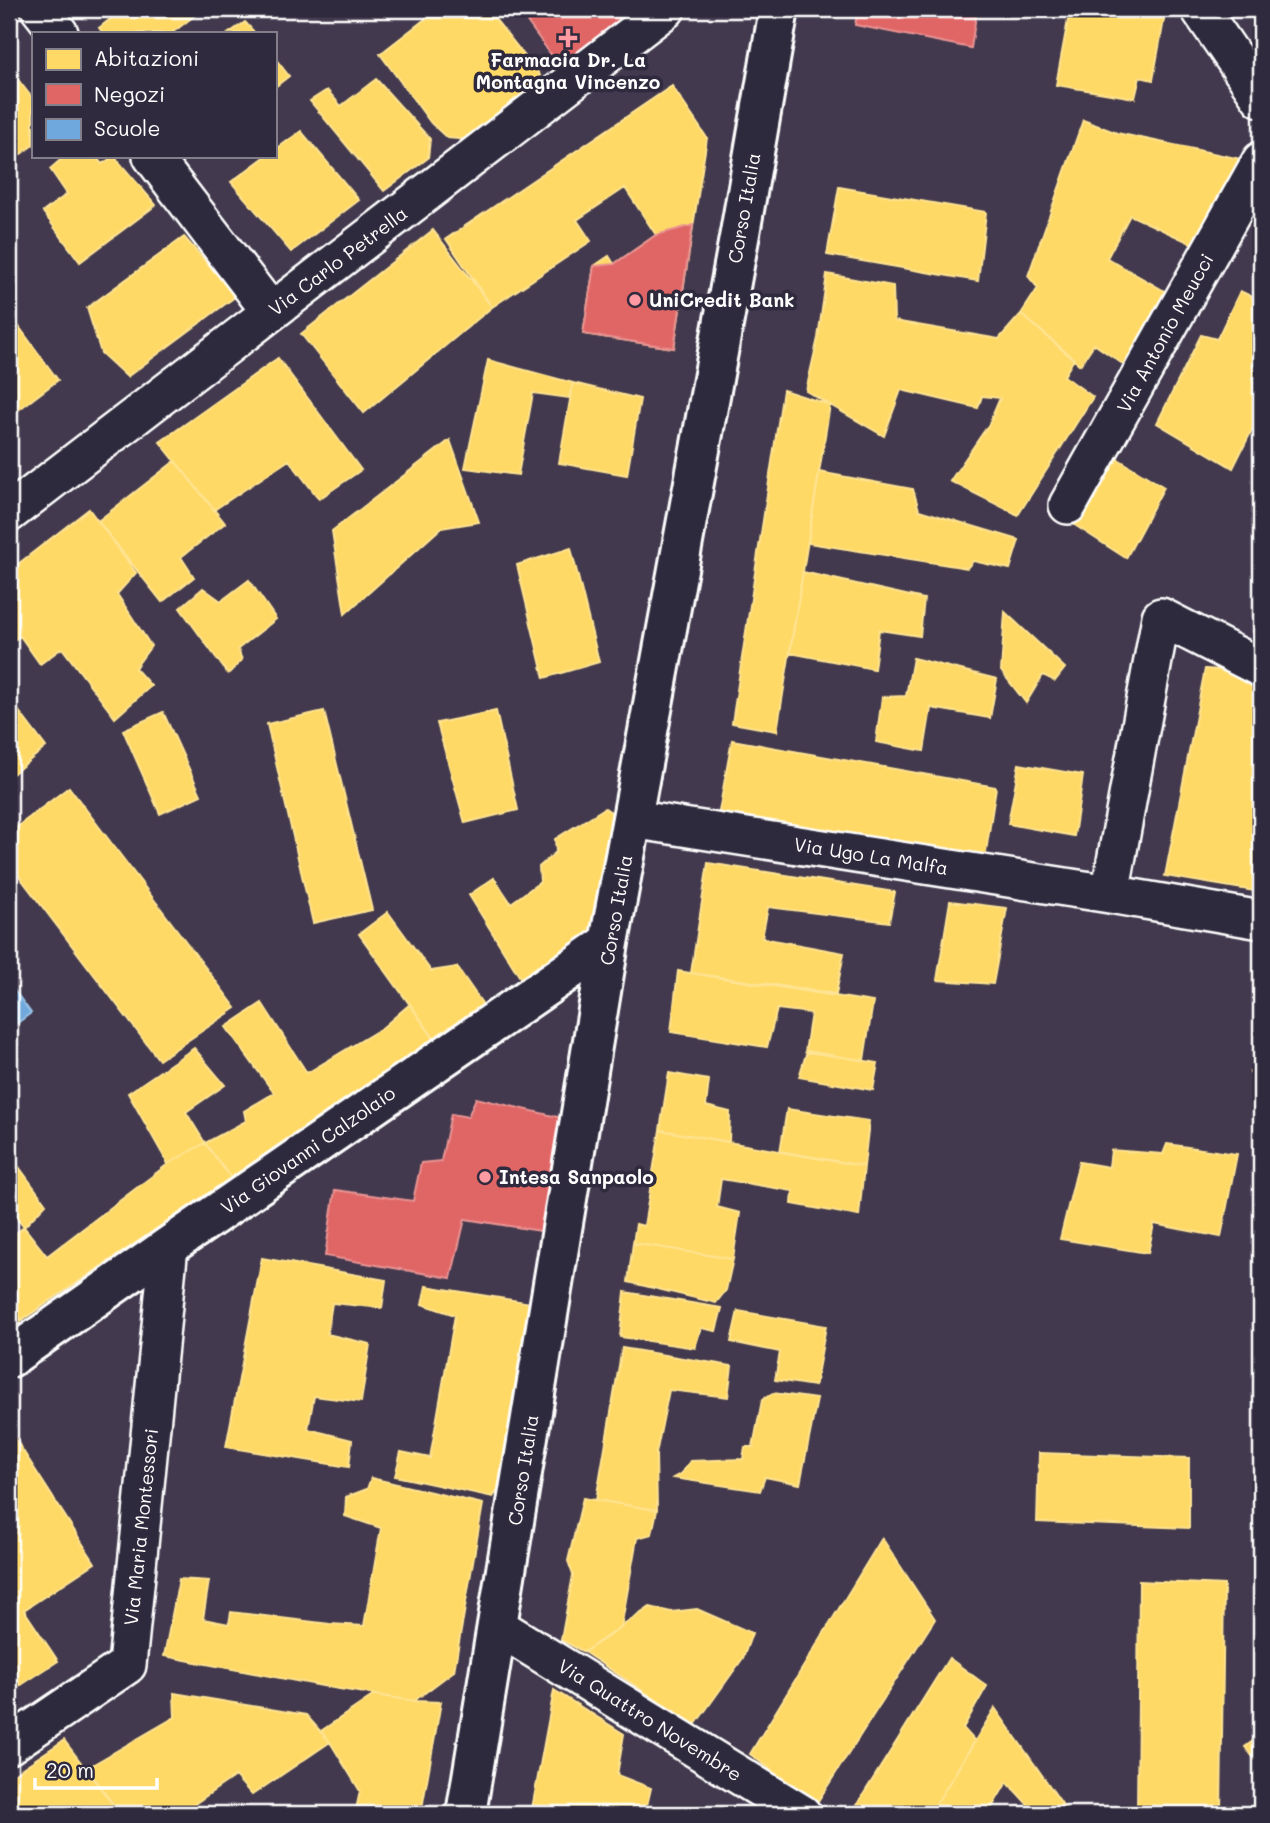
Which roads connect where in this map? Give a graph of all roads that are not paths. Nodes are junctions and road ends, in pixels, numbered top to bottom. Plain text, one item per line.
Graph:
1 (40, 9) edge
2 (666, 9) edge
3 (779, 9) edge
4 (1200, 9) edge
5 (58, 32) edge
6 (1261, 98) edge
7 (154, 158) edge
8 (1261, 161) edge
9 (271, 312) junction
10 (1068, 505) dead end
11 (9, 513) edge
12 (1261, 667) edge
13 (632, 818) junction
14 (1110, 894) junction
15 (1261, 920) edge
16 (609, 943) junction
17 (169, 1246) junction
18 (9, 1358) edge
19 (497, 1626) junction
20 (9, 1745) edge
21 (466, 1814) edge
22 (802, 1814) edge

1 - 5 street
2 - 9 street, Via Carlo Petrella
3 - 13 main road, Corso Italia
4 - 6 street
7 - 9 street
8 - 10 street, Via Antonio Meucci
9 - 11 street, Via Carlo Petrella
12 - 14 street
13 - 14 street, Via Ugo La Malfa
13 - 16 main road, Corso Italia
14 - 15 street, Via Ugo La Malfa
16 - 17 main road, Via Giovanni Calzolaio
16 - 19 main road, Corso Italia
17 - 18 main road, Via Giovanni Calzolaio
17 - 20 street, Via Maria Montessori
19 - 21 main road, Corso Italia
19 - 22 street, Via Quattro Novembre

